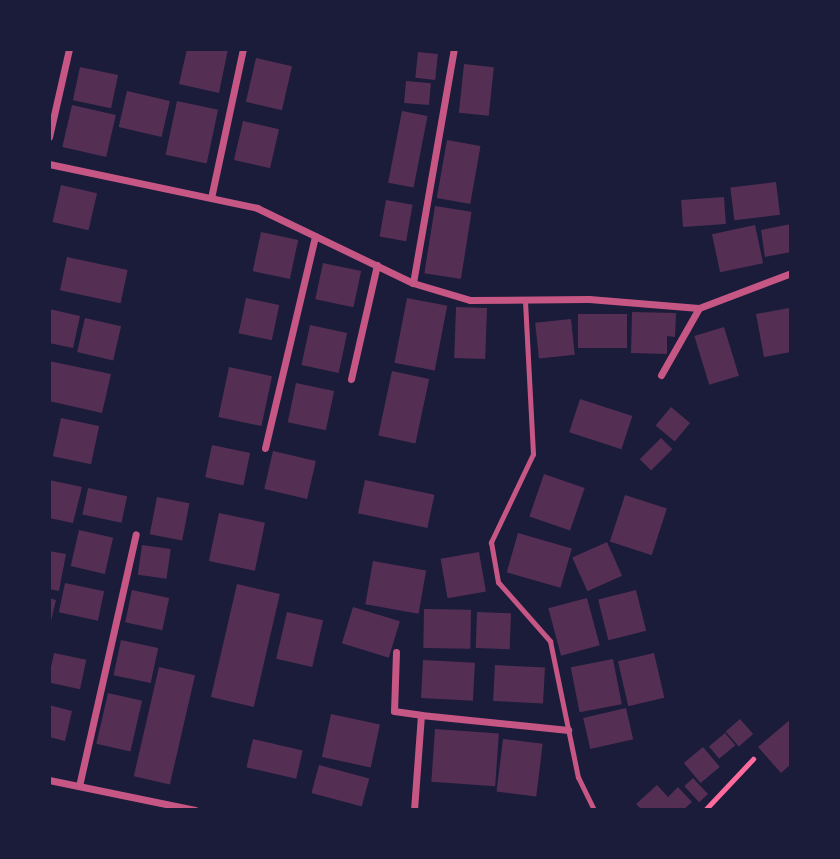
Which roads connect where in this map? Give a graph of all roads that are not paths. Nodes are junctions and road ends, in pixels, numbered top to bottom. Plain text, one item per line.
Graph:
1 (69, 49) edge
2 (243, 49) edge
3 (454, 49) edge
4 (49, 137) edge
5 (49, 164) edge
6 (211, 198) junction
7 (315, 236) junction
8 (377, 265) junction
9 (791, 273) edge
10 (413, 283) junction
11 (525, 300) junction
12 (699, 307) junction
13 (661, 375) dead end
14 (351, 379) dead end
15 (265, 448) dead end
16 (136, 534) dead end
17 (396, 652) dead end
18 (421, 715) junction
19 (568, 730) junction
20 (49, 780) edge
21 (79, 786) junction
22 (195, 810) edge
23 (414, 810) edge
24 (593, 810) edge

1 - 4 street
2 - 6 street
3 - 10 street
5 - 6 street
6 - 7 street
7 - 8 street
7 - 15 street
8 - 10 street
8 - 14 street
9 - 12 street
10 - 11 street
11 - 12 street
11 - 19 lane
12 - 13 street
16 - 21 street
17 - 18 street
18 - 19 street
18 - 23 street
19 - 24 lane
20 - 21 street
21 - 22 street

